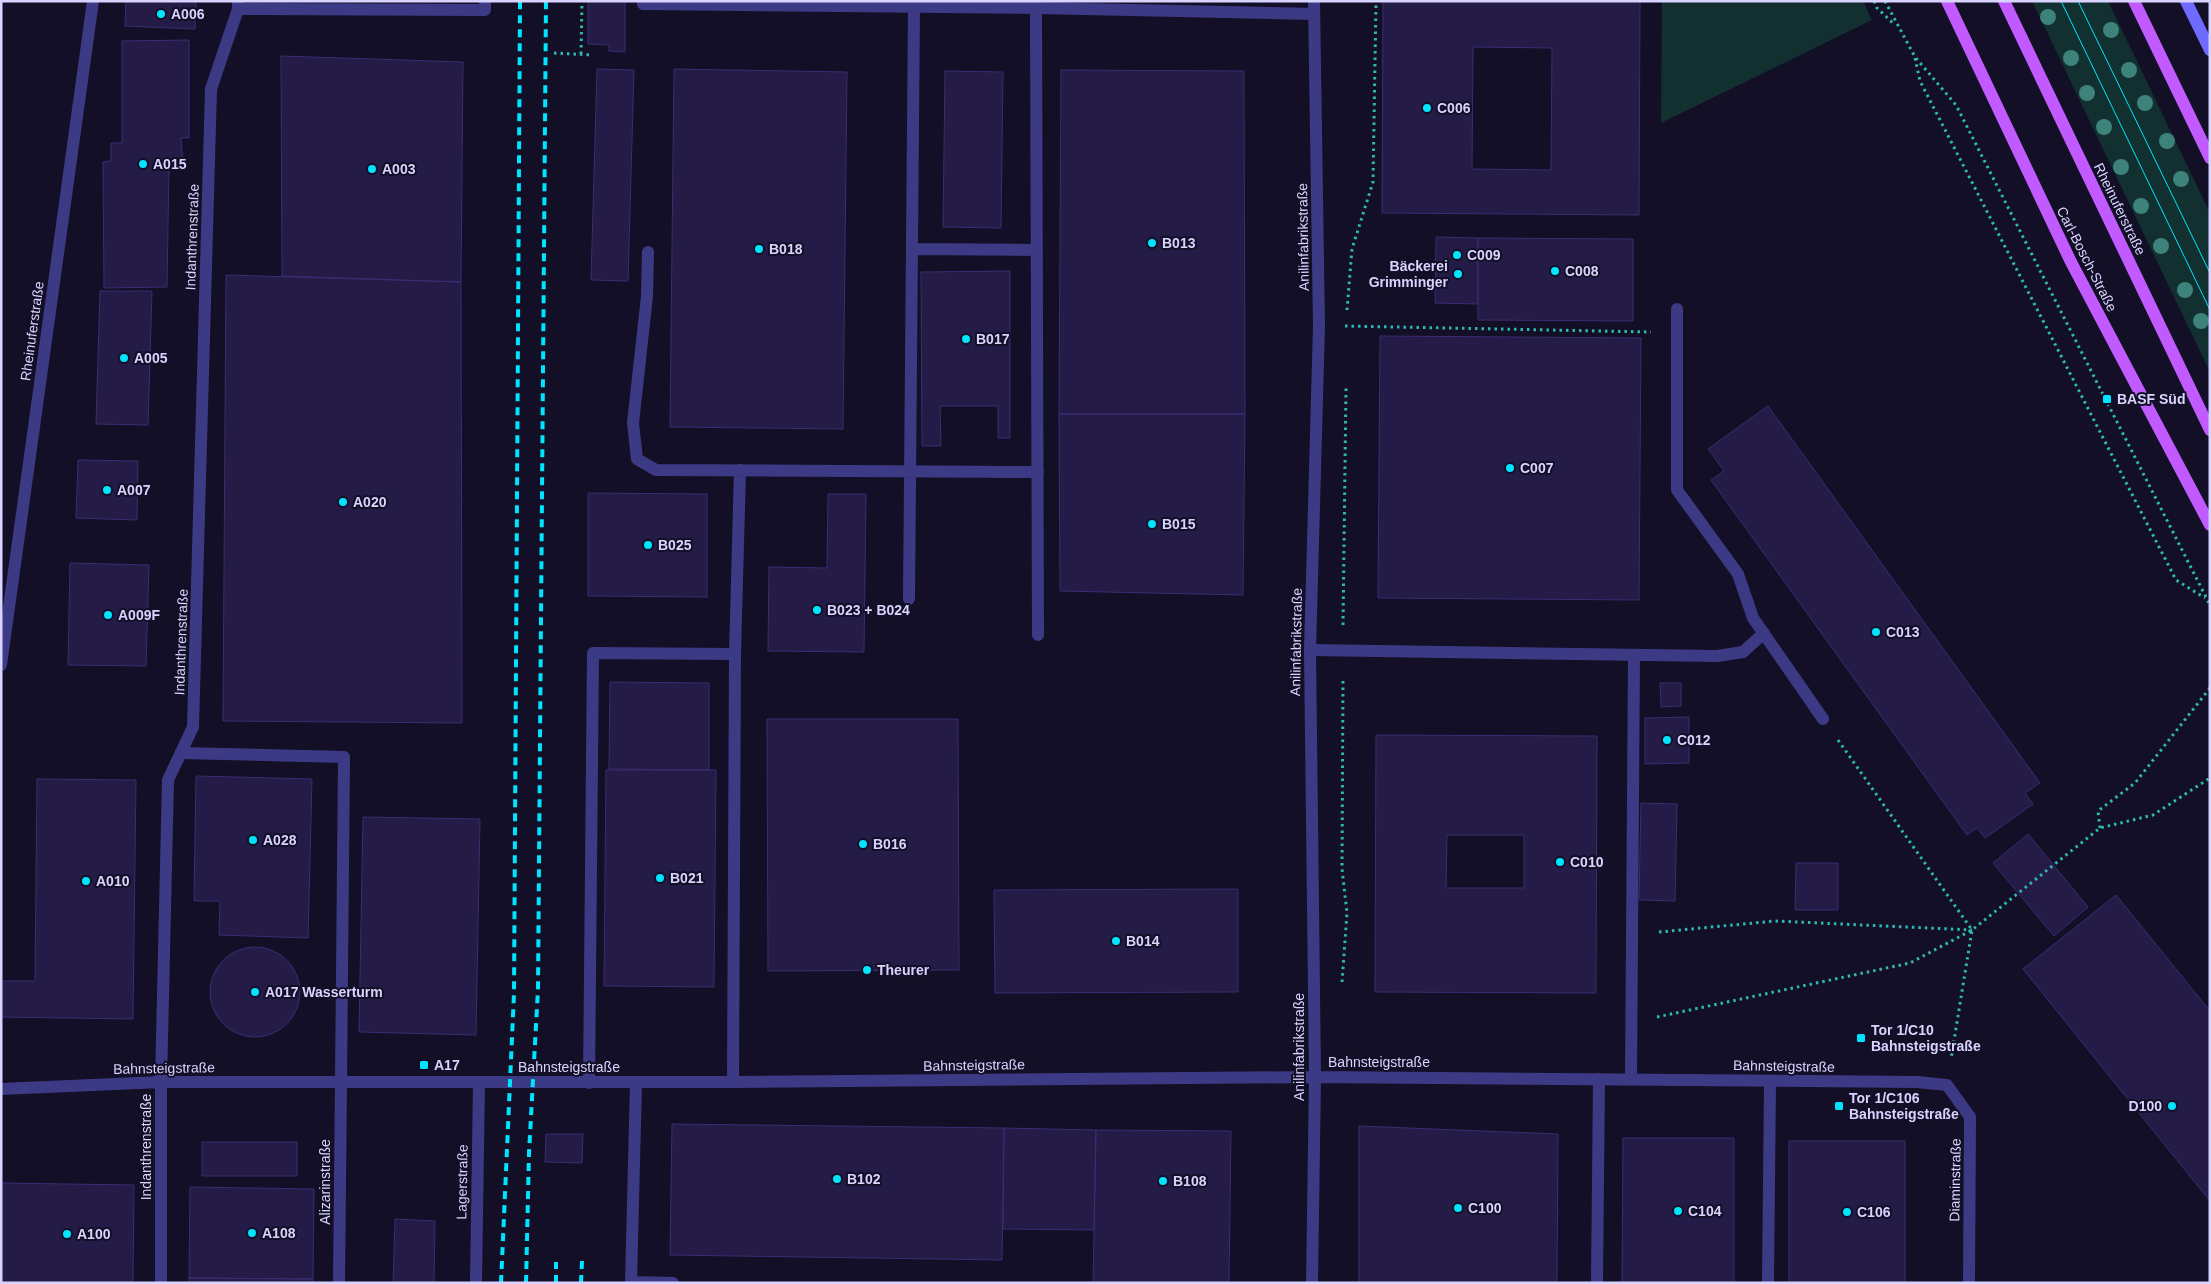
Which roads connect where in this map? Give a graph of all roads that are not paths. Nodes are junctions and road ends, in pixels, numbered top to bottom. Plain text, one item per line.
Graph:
1 (93, 1) edge
2 (485, 1) edge
3 (643, 1) edge
4 (1947, 1) edge
5 (2004, 1) edge
6 (2134, 1) edge
7 (2186, 1) edge
8 (238, 5) edge
9 (914, 6) junction
10 (1036, 8) junction
11 (1314, 8) edge
12 (2210, 50) edge
13 (2210, 158) edge
14 (913, 249) junction
15 (1037, 250) junction
16 (648, 252) dead end
17 (1677, 309) dead end
18 (2210, 430) edge
19 (740, 470) junction
20 (910, 471) junction
21 (1038, 472) junction
22 (2210, 525) edge
23 (909, 599) dead end
24 (1764, 634) junction
25 (1038, 635) dead end
26 (1310, 650) junction
27 (735, 654) junction
28 (1634, 654) junction
29 (1, 665) edge
30 (1823, 719) road end
31 (181, 753) junction
32 (1315, 1076) junction
33 (1598, 1079) junction
34 (1631, 1079) junction
35 (340, 1080) junction
36 (1770, 1081) junction
37 (162, 1082) junction
38 (478, 1082) junction
39 (636, 1082) junction
40 (734, 1082) junction
41 (589, 1083) junction
42 (1947, 1085) joint
43 (1, 1089) edge
44 (161, 1283) edge
45 (339, 1283) edge
46 (476, 1283) edge
47 (673, 1283) edge
48 (1312, 1283) edge
49 (1597, 1283) edge
50 (1768, 1283) edge
51 (1969, 1283) edge

1 - 29 street, Rheinuferstraße
2 - 8 street
3 - 9 street
4 - 22 main road, Carl-Bosch-Straße
5 - 18 main road, Rheinuferstraße
6 - 13 main road
7 - 12 main road
8 - 31 street, Indanthrenstraße
9 - 10 street
9 - 14 street
10 - 11 street
10 - 15 street
11 - 26 street, Anilinfabrikstraße
14 - 15 street
14 - 20 street
15 - 21 street
16 - 19 street
17 - 24 street
19 - 20 street
19 - 27 street
20 - 21 street
20 - 23 street
21 - 25 street
24 - 28 street
24 - 30 street
26 - 28 street
26 - 32 street, Anilinfabrikstraße
27 - 40 street
27 - 41 street
28 - 34 street
31 - 35 street, Alizarinstraße
31 - 37 street, Indanthrenstraße
32 - 33 street, Bahnsteigstraße
32 - 40 street, Bahnsteigstraße
32 - 48 street, Anilinfabrikstraße
33 - 34 street, Bahnsteigstraße
33 - 49 street
34 - 36 street, Bahnsteigstraße
35 - 37 street, Bahnsteigstraße
35 - 38 street, Bahnsteigstraße
35 - 45 street, Alizarinstraße
36 - 42 street, Bahnsteigstraße
36 - 50 street
37 - 43 street, Bahnsteigstraße
37 - 44 street, Indanthrenstraße
38 - 41 street, Bahnsteigstraße
38 - 46 street, Lagerstraße
39 - 40 street, Bahnsteigstraße
39 - 41 street, Bahnsteigstraße
39 - 47 street
42 - 51 street, Diaminstraße

